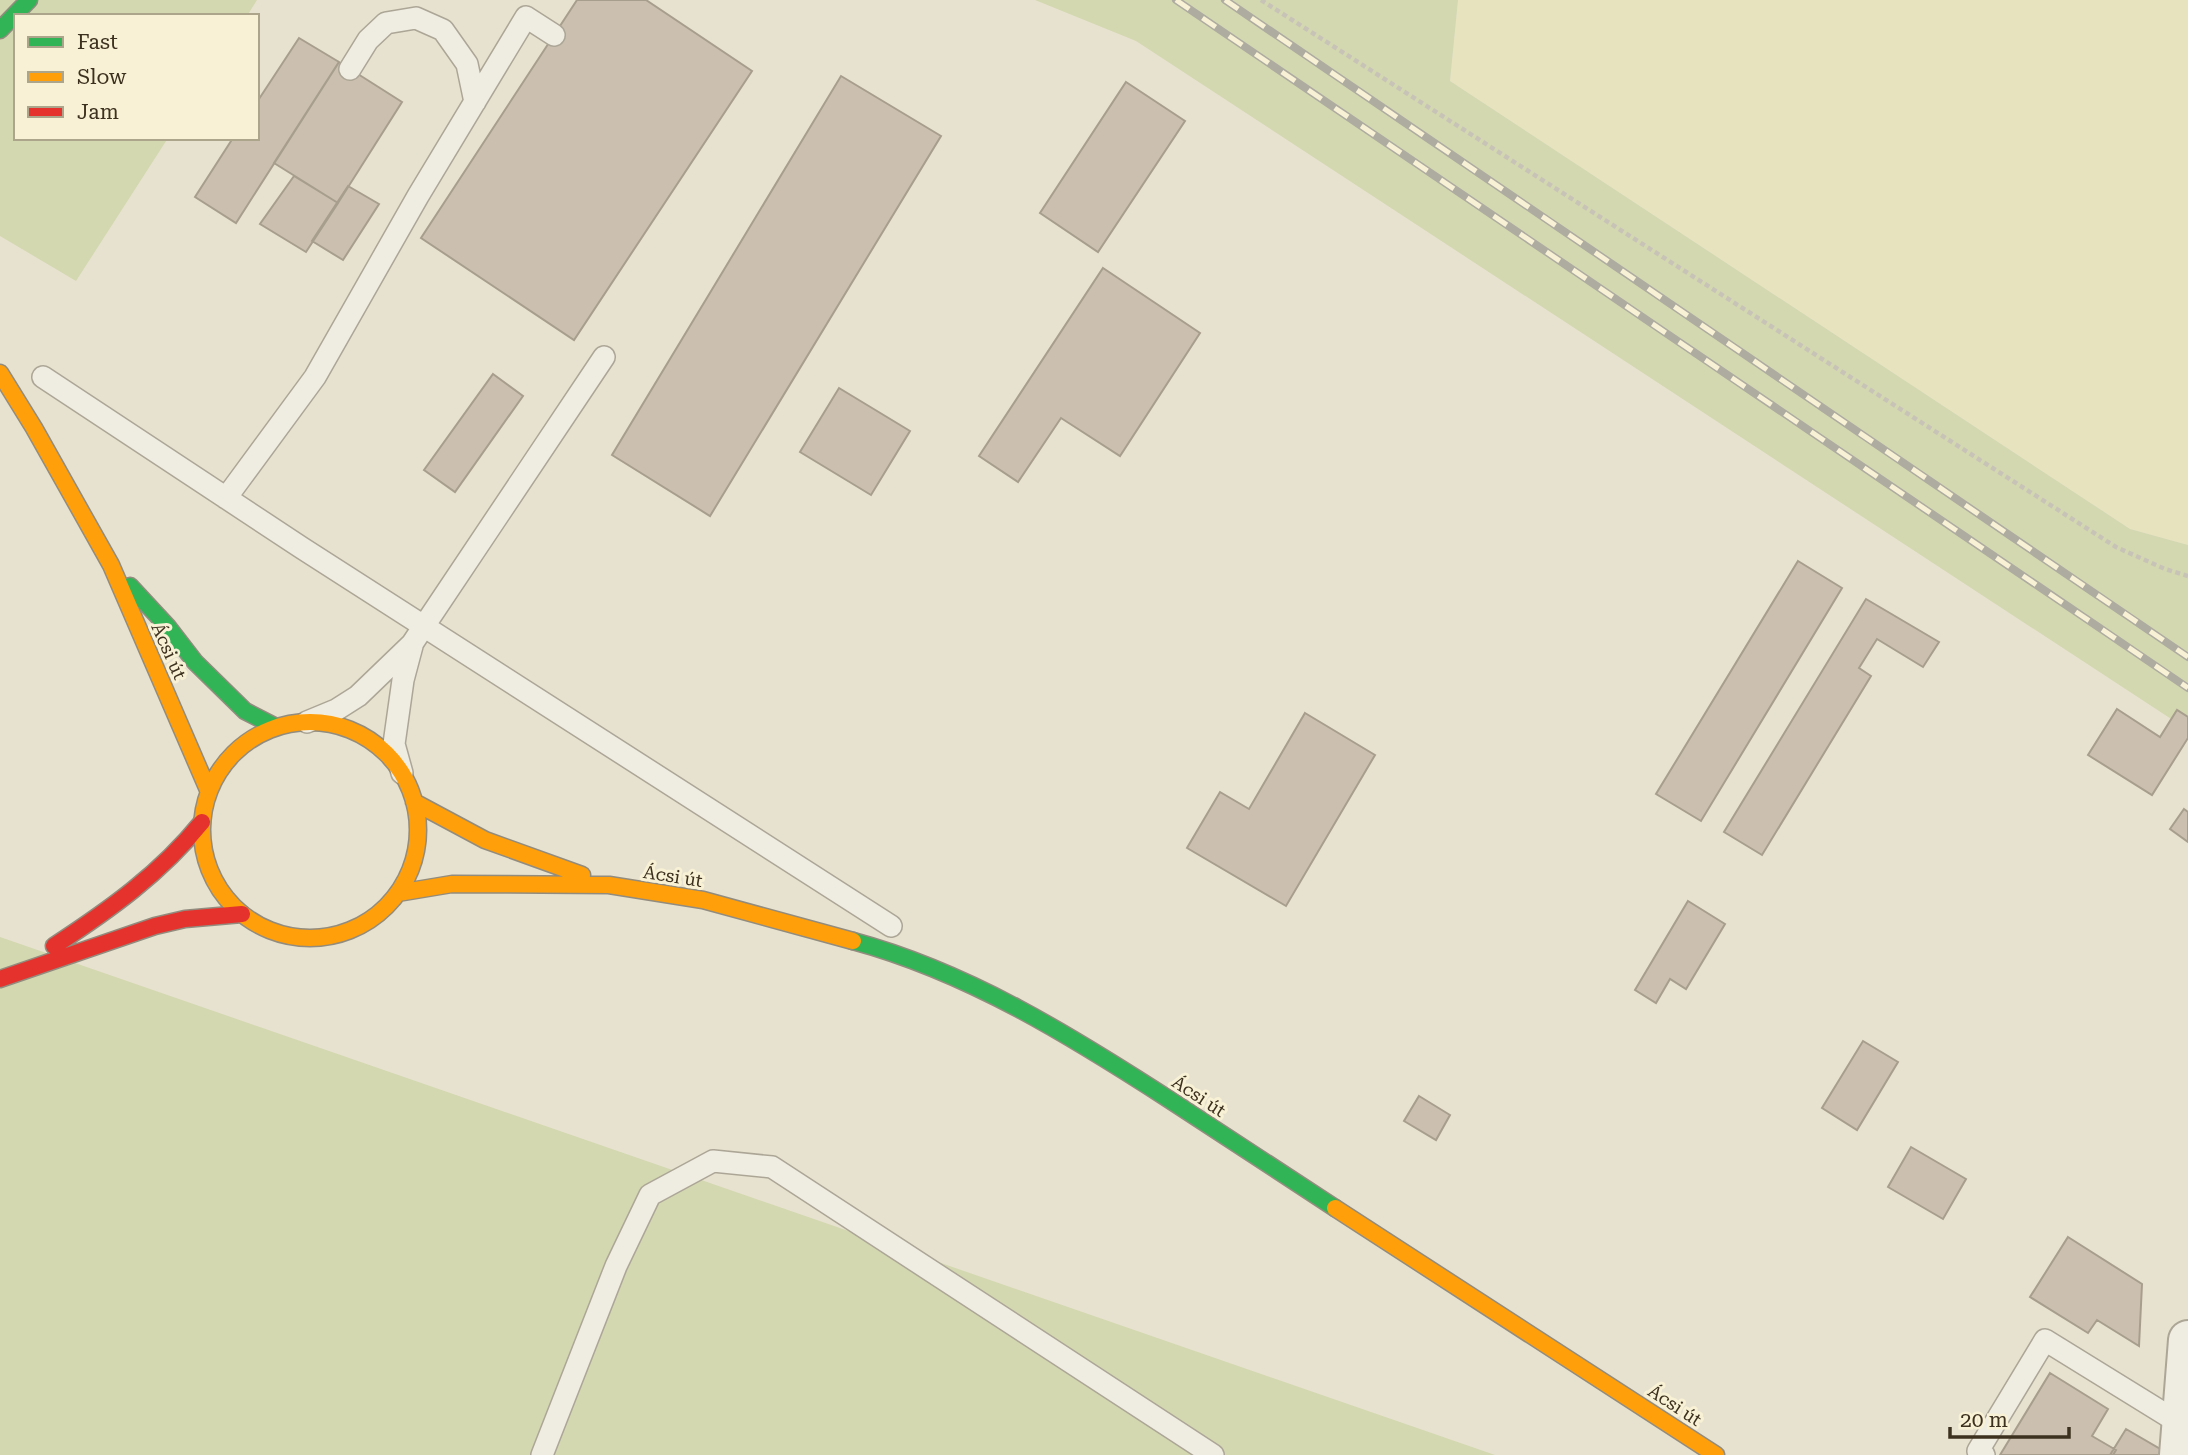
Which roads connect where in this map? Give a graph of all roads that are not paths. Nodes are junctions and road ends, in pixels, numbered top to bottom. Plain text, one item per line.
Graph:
1 (29, 0) edge
2 (15, 14) edge
3 (14, 16) edge
4 (0, 30) edge
5 (554, 36) dead end
6 (350, 69) dead end
7 (475, 102) junction
8 (604, 357) dead end
9 (0, 373) edge
10 (43, 377) dead end
11 (226, 498) junction
12 (111, 565) junction
13 (423, 625) junction
14 (412, 644) junction
15 (307, 722) junction
16 (275, 727) junction
17 (402, 773) junction
18 (209, 792) junction
19 (414, 802) junction
20 (202, 822) junction
21 (609, 885) junction
22 (398, 893) junction
23 (242, 914) junction
24 (891, 926) dead end
25 (4, 977) edge
26 (2188, 1340) edge
27 (2180, 1439) edge
28 (542, 1455) edge
29 (1213, 1455) edge
30 (1716, 1455) edge
31 (1984, 1455) edge

1 - 2 main road
3 - 4 main road
5 - 7 lane
6 - 7 lane
7 - 11 lane
8 - 13 lane
9 - 12 main road, Ácsi út
10 - 11 lane
11 - 13 lane
12 - 16 main road, Ácsi út
12 - 18 main road, Ácsi út
13 - 14 lane
13 - 24 lane
14 - 15 lane
14 - 17 lane
15 - 16 main road
15 - 17 main road
16 - 18 main road
17 - 19 main road
18 - 20 main road
19 - 21 main road, Ácsi út
19 - 22 main road
20 - 23 main road
20 - 25 main road
21 - 22 main road, Ácsi út
21 - 30 main road, Ácsi út
22 - 23 main road
23 - 25 main road
26 - 27 street
27 - 31 lane
28 - 29 lane

